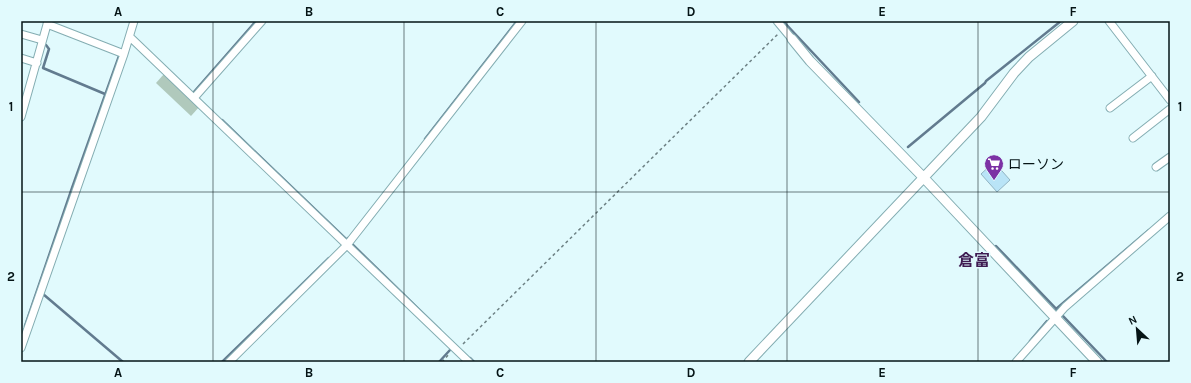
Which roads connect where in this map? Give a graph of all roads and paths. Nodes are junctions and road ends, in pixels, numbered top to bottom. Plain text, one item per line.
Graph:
1 (134, 21) edge
2 (262, 21) edge
3 (522, 21) edge
4 (777, 21) edge
5 (1073, 21) edge
6 (1109, 21) edge
7 (48, 23) edge
8 (784, 29) junction
9 (21, 34) edge
10 (130, 37) junction
11 (42, 40) junction
12 (792, 40) joint
13 (124, 54) junction
14 (21, 58) edge
15 (37, 63) junction
16 (1152, 76) junction
17 (194, 98) junction
18 (1170, 100) edge
19 (1110, 108) dead end
20 (1170, 109) edge
21 (21, 117) edge
22 (1133, 138) dead end
23 (1170, 157) edge
24 (1156, 167) dead end
25 (924, 178) junction
26 (1170, 216) edge
27 (347, 245) junction
28 (1059, 314) junction
29 (21, 348) edge
30 (458, 348) junction
31 (229, 362) edge
32 (442, 362) edge
33 (469, 362) edge
34 (749, 362) edge
35 (1016, 362) edge
36 (1096, 362) edge

1 - 10 street
2 - 17 street
3 - 27 street
4 - 8 street
5 - 25 street
6 - 16 street
7 - 11 street
7 - 13 street
8 - 12 street
8 - 30 path
9 - 11 street
10 - 13 street
10 - 17 street
11 - 15 street
12 - 25 street
13 - 29 street
14 - 15 street
15 - 21 street
16 - 18 street
16 - 19 street
17 - 27 street
20 - 22 street
23 - 24 street
25 - 28 street
25 - 34 street
26 - 28 street
27 - 30 street
27 - 31 street
28 - 35 street
28 - 36 street
30 - 32 path
30 - 33 street

